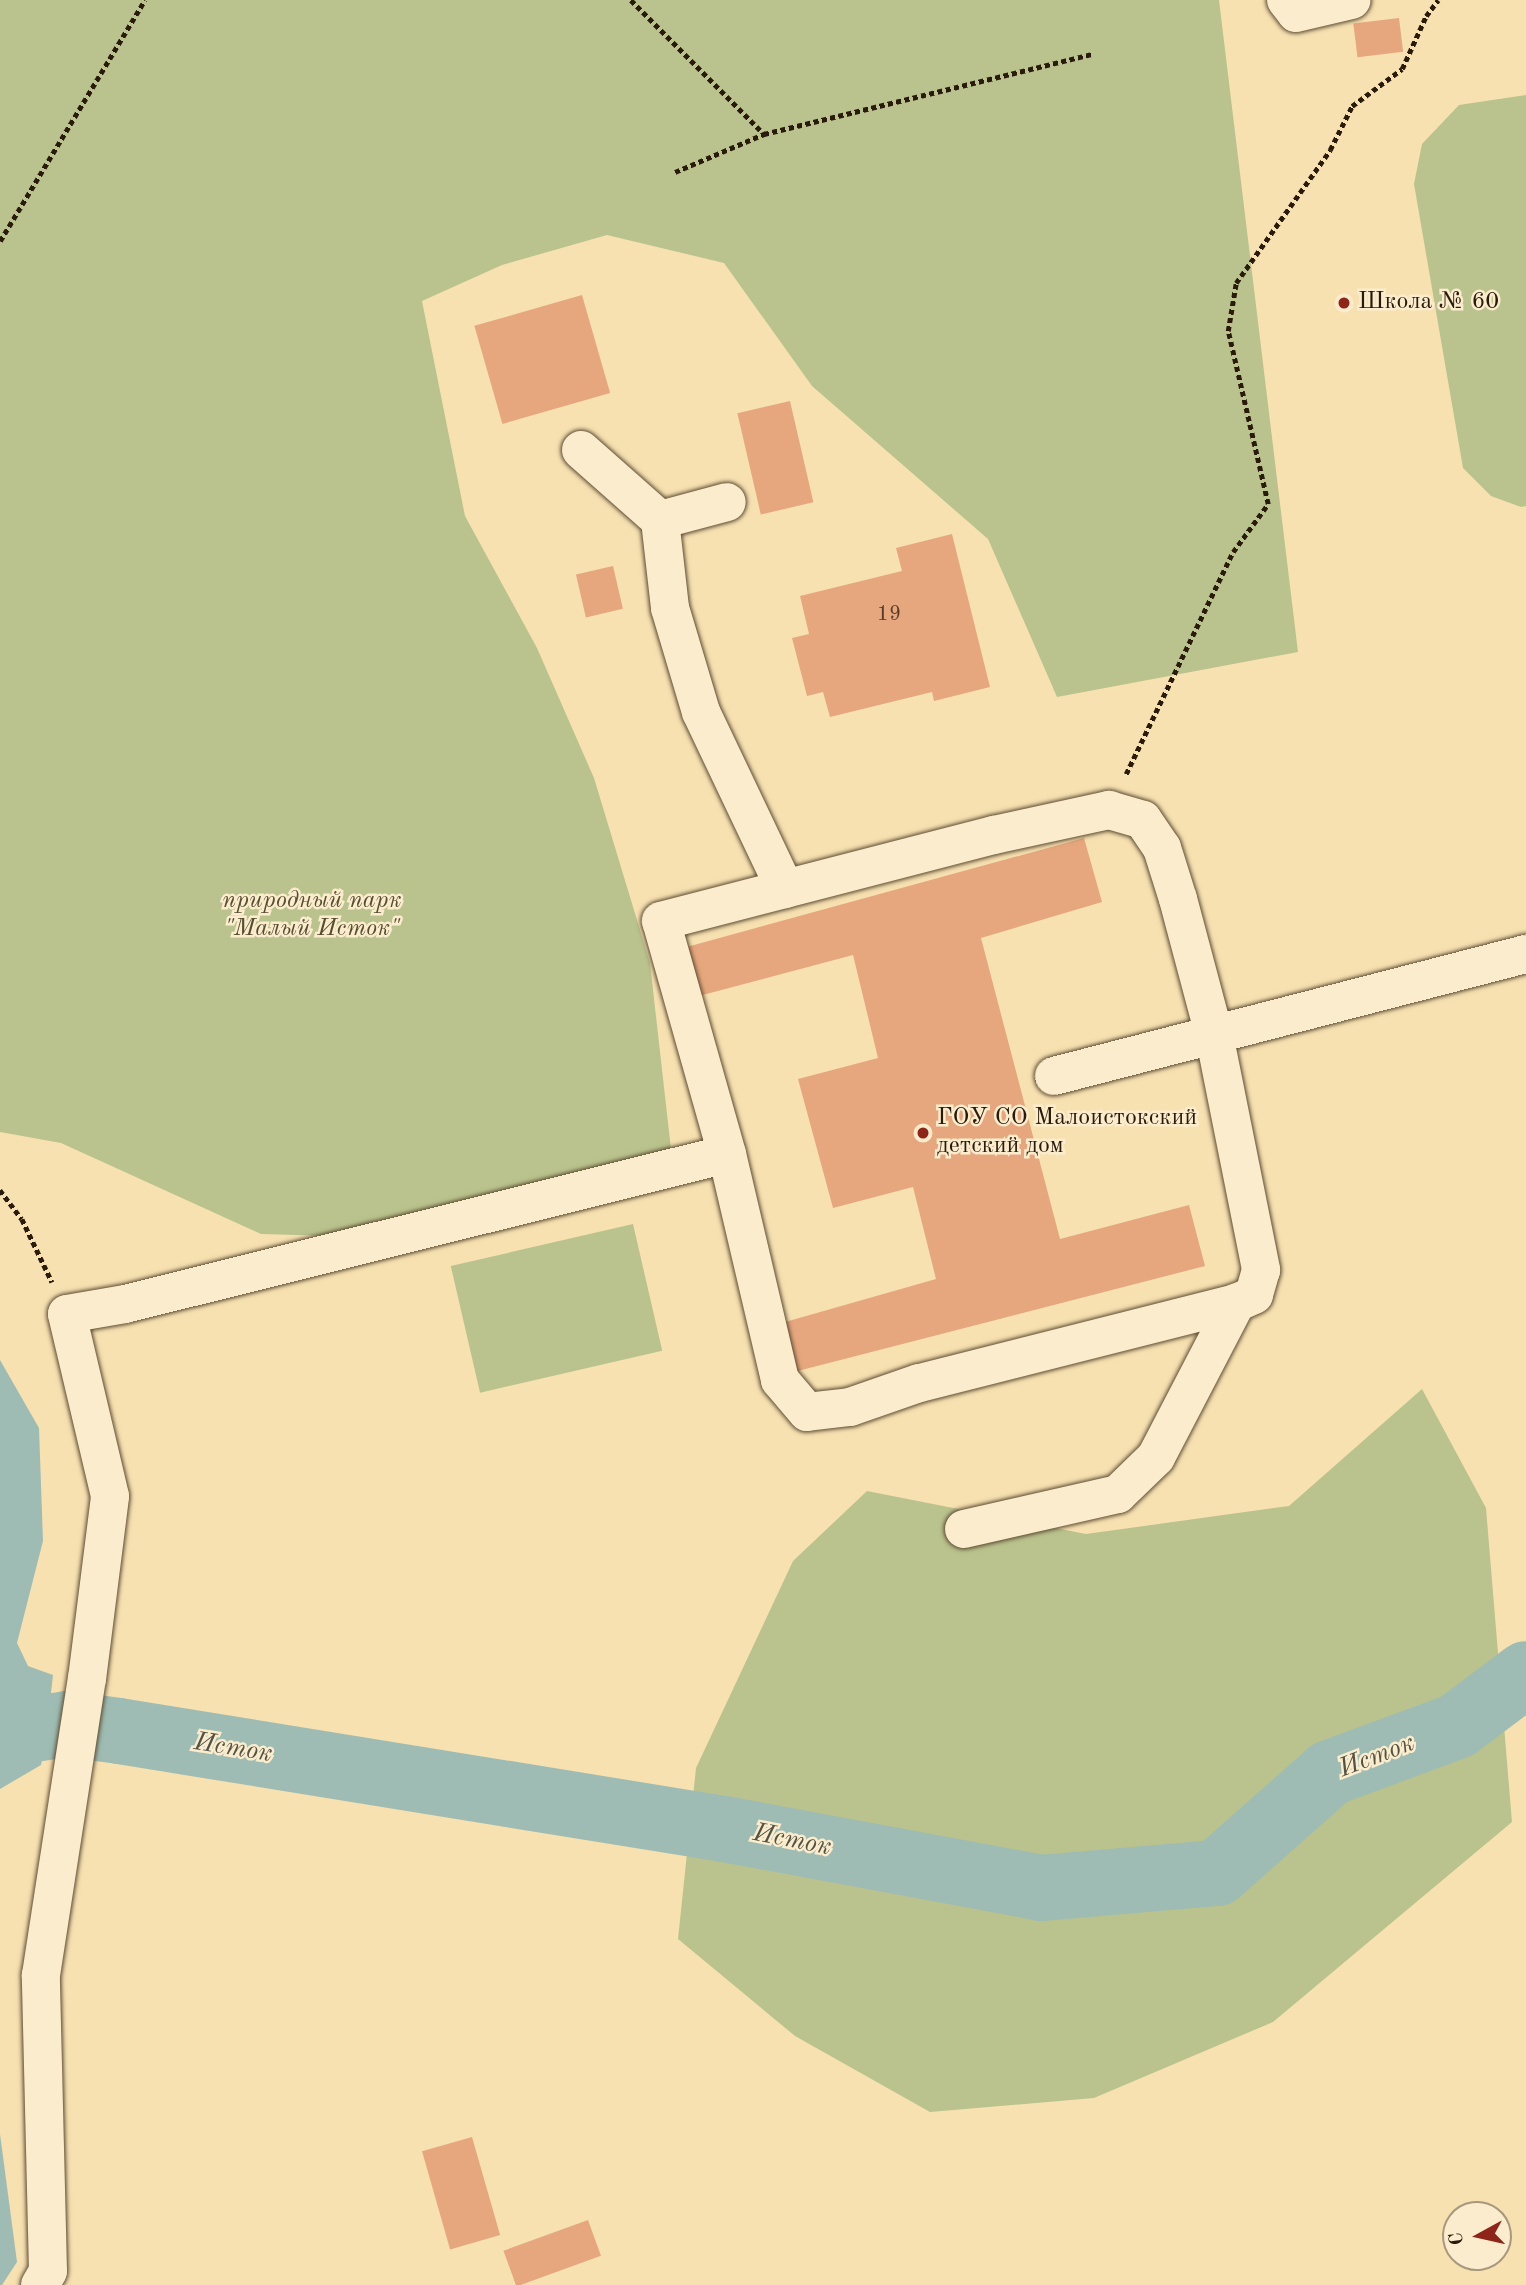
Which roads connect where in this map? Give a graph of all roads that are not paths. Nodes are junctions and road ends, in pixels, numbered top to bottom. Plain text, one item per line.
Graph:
1 (1286, 0) edge
2 (1352, 0) edge
3 (581, 450) dead end
4 (727, 502) dead end
5 (660, 520) junction
6 (785, 889) junction
7 (1526, 954) edge
8 (1214, 1034) junction
9 (1054, 1076) dead end
10 (727, 1154) junction
11 (1236, 1303) junction
12 (964, 1529) dead end
13 (40, 2285) edge

1 - 2 lane
3 - 5 lane
4 - 5 lane
5 - 6 lane
6 - 8 lane
6 - 10 lane
7 - 8 lane
8 - 9 lane
8 - 11 lane
10 - 11 lane
10 - 13 lane
11 - 12 lane

